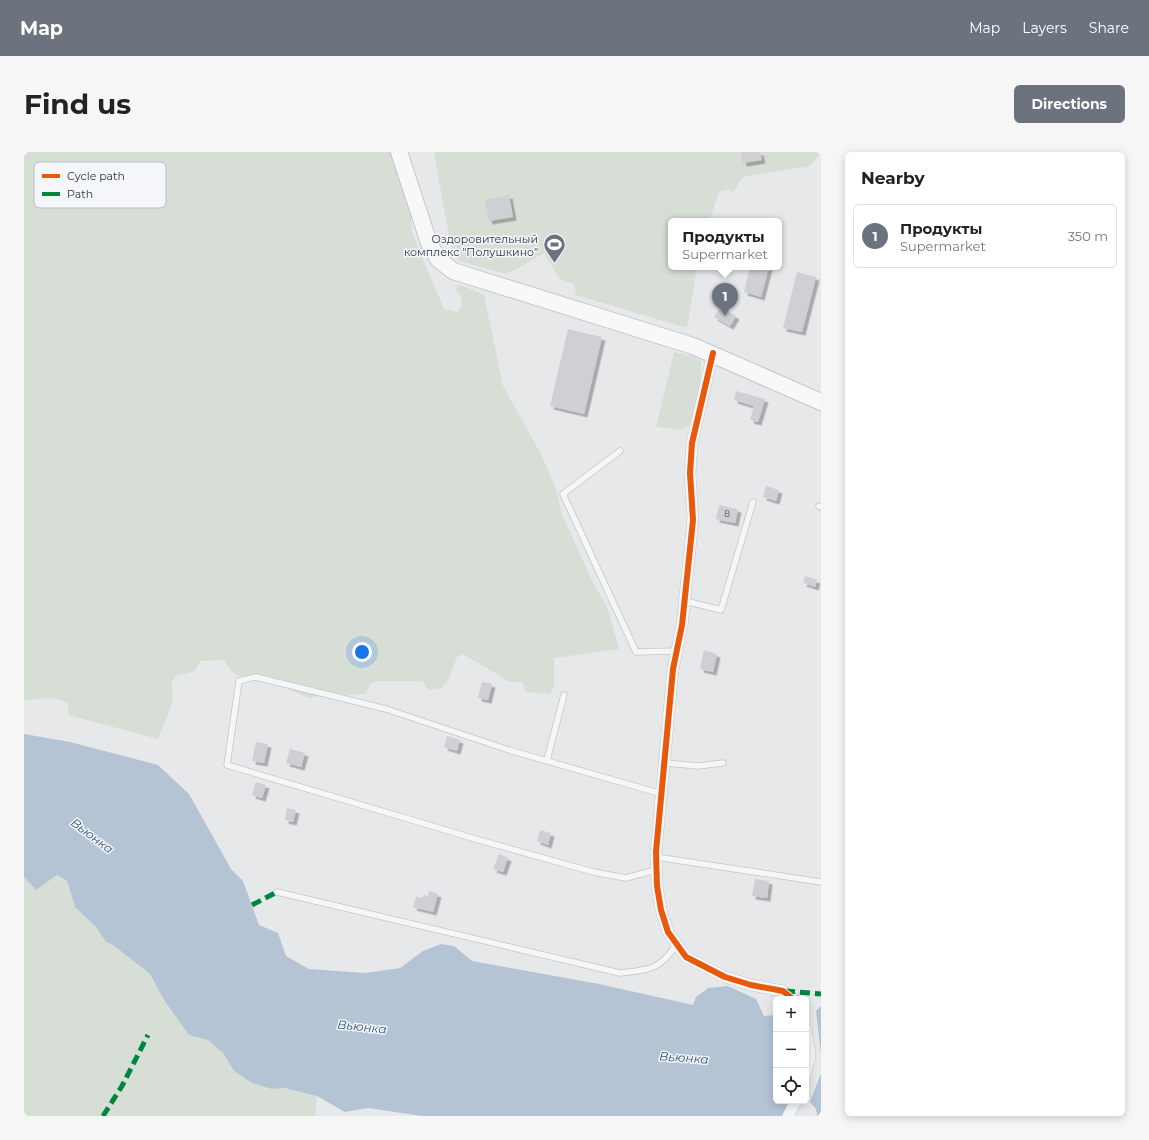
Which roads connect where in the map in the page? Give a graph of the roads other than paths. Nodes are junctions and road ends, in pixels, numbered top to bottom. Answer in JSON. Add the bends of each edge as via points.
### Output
{"nodes":[{"id":1,"x":399,"y":152,"type":"edge"},
{"id":2,"x":713,"y":353,"type":"junction"},
{"id":3,"x":821,"y":402,"type":"edge"},
{"id":4,"x":620,"y":451,"type":"dead end"},
{"id":5,"x":753,"y":502,"type":"dead end"},
{"id":6,"x":685,"y":601,"type":"junction"},
{"id":7,"x":677,"y":650,"type":"junction"},
{"id":8,"x":564,"y":695,"type":"dead end"},
{"id":9,"x":547,"y":760,"type":"junction"},
{"id":10,"x":665,"y":763,"type":"junction"},
{"id":11,"x":723,"y":763,"type":"dead end"},
{"id":12,"x":662,"y":794,"type":"junction"},
{"id":13,"x":656,"y":857,"type":"junction"},
{"id":14,"x":656,"y":870,"type":"junction"},
{"id":15,"x":821,"y":882,"type":"edge"},
{"id":16,"x":277,"y":892,"type":"dead end"},
{"id":17,"x":676,"y":945,"type":"junction"},
{"id":18,"x":789,"y":996,"type":"edge"},
{"id":19,"x":806,"y":1032,"type":"edge"},
{"id":20,"x":807,"y":1068,"type":"edge"},
{"id":21,"x":794,"y":1104,"type":"edge"},
{"id":22,"x":788,"y":1116,"type":"edge"}],
"edges":[{"from":1,"to":2,"type":"main road","via":[[429,243],[438,259],[448,267],[470,277],[661,334]]},
{"from":2,"to":3,"type":"main road"},
{"from":2,"to":6,"type":"street","via":[[692,443],[690,473],[693,520]]},
{"from":4,"to":7,"type":"lane","via":[[563,494],[636,652]]},
{"from":5,"to":6,"type":"lane","via":[[721,610]]},
{"from":6,"to":7,"type":"street"},
{"from":7,"to":10,"type":"street"},
{"from":8,"to":9,"type":"lane"},
{"from":9,"to":12,"type":"lane"},
{"from":9,"to":14,"type":"lane","via":[[466,737],[386,710],[256,677],[239,681],[227,765],[593,872],[626,878]]},
{"from":10,"to":11,"type":"lane","via":[[698,766]]},
{"from":10,"to":12,"type":"street"},
{"from":12,"to":13,"type":"street"},
{"from":13,"to":14,"type":"street"},
{"from":13,"to":15,"type":"lane"},
{"from":14,"to":17,"type":"street","via":[[661,910],[668,932]]},
{"from":16,"to":17,"type":"lane","via":[[620,973],[646,971],[656,967],[668,957]]},
{"from":17,"to":18,"type":"street","via":[[686,957],[705,968],[739,982],[783,991]]},
{"from":19,"to":20,"type":"street","via":[[810,1056]]},
{"from":21,"to":22,"type":"street"}]}
